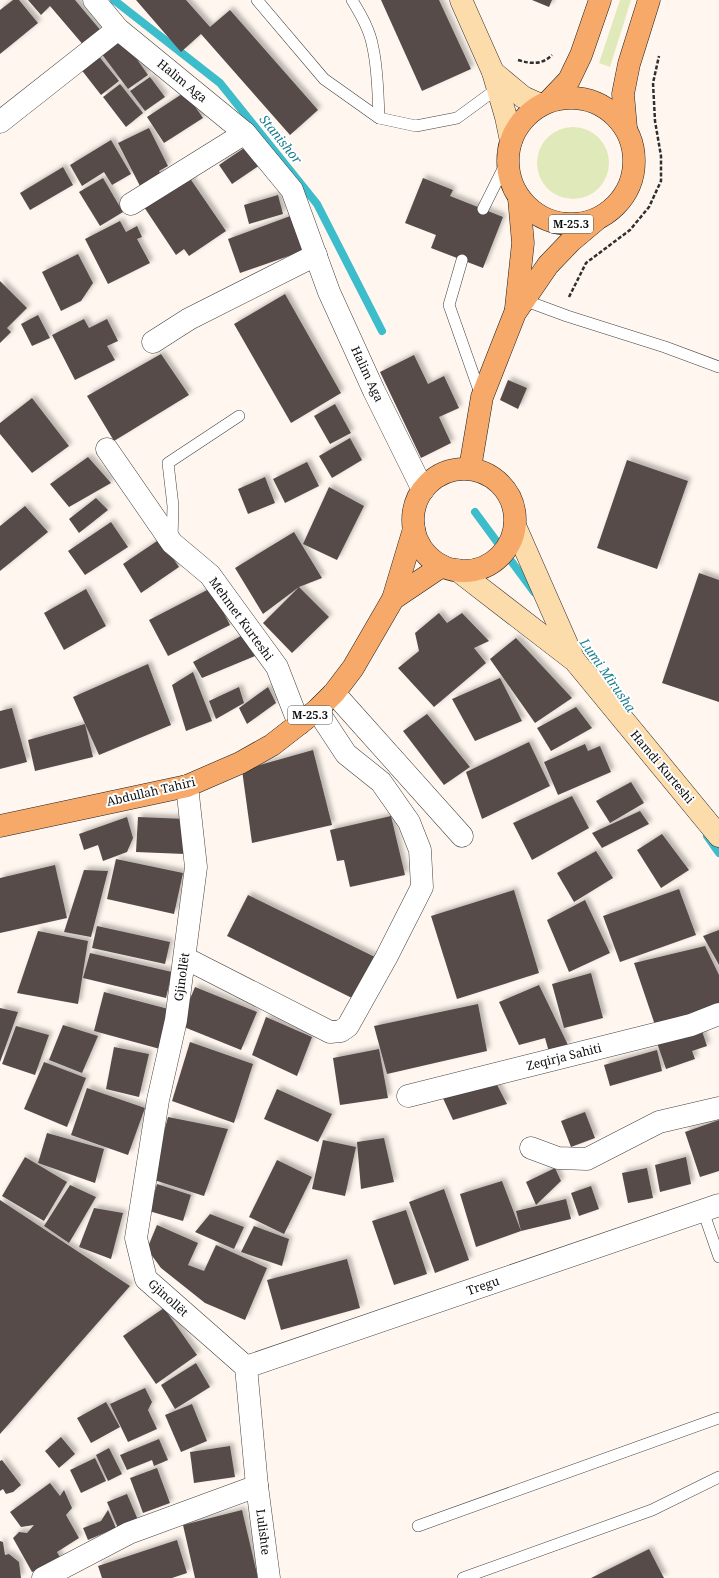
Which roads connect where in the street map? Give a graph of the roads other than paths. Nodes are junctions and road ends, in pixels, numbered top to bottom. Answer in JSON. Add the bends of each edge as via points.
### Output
{"nodes":[{"id":1,"x":94,"y":0,"type":"edge"},
{"id":2,"x":256,"y":0,"type":"edge"},
{"id":3,"x":352,"y":0,"type":"edge"},
{"id":4,"x":461,"y":0,"type":"edge"},
{"id":5,"x":600,"y":0,"type":"edge"},
{"id":6,"x":649,"y":0,"type":"edge"},
{"id":7,"x":118,"y":29,"type":"junction"},
{"id":8,"x":496,"y":80,"type":"junction"},
{"id":9,"x":545,"y":103,"type":"junction"},
{"id":10,"x":379,"y":118,"type":"junction"},
{"id":11,"x":0,"y":122,"type":"edge"},
{"id":12,"x":626,"y":128,"type":"junction"},
{"id":13,"x":245,"y":133,"type":"junction"},
{"id":14,"x":509,"y":151,"type":"junction"},
{"id":15,"x":519,"y":198,"type":"junction"},
{"id":16,"x":132,"y":204,"type":"dead end"},
{"id":17,"x":483,"y":209,"type":"dead end"},
{"id":18,"x":599,"y":218,"type":"junction"},
{"id":19,"x":316,"y":255,"type":"junction"},
{"id":20,"x":462,"y":260,"type":"dead end"},
{"id":21,"x":519,"y":303,"type":"junction"},
{"id":22,"x":153,"y":342,"type":"dead end"},
{"id":23,"x":719,"y":367,"type":"edge"},
{"id":24,"x":482,"y":397,"type":"junction"},
{"id":25,"x":239,"y":416,"type":"dead end"},
{"id":26,"x":107,"y":449,"type":"dead end"},
{"id":27,"x":470,"y":468,"type":"junction"},
{"id":28,"x":424,"y":490,"type":"junction"},
{"id":29,"x":515,"y":526,"type":"junction"},
{"id":30,"x":414,"y":529,"type":"junction"},
{"id":31,"x":172,"y":543,"type":"junction"},
{"id":32,"x":449,"y":568,"type":"junction"},
{"id":33,"x":393,"y":599,"type":"junction"},
{"id":34,"x":575,"y":661,"type":"junction"},
{"id":35,"x":334,"y":693,"type":"junction"},
{"id":36,"x":316,"y":710,"type":"junction"},
{"id":37,"x":299,"y":724,"type":"junction"},
{"id":38,"x":187,"y":786,"type":"junction"},
{"id":39,"x":0,"y":826,"type":"edge"},
{"id":40,"x":462,"y":836,"type":"dead end"},
{"id":41,"x":719,"y":836,"type":"edge"},
{"id":42,"x":185,"y":958,"type":"junction"},
{"id":43,"x":719,"y":1014,"type":"edge"},
{"id":44,"x":408,"y":1096,"type":"dead end"},
{"id":45,"x":719,"y":1108,"type":"edge"},
{"id":46,"x":531,"y":1148,"type":"dead end"},
{"id":47,"x":711,"y":1208,"type":"edge"},
{"id":48,"x":719,"y":1257,"type":"edge"},
{"id":49,"x":246,"y":1367,"type":"junction"},
{"id":50,"x":719,"y":1418,"type":"edge"},
{"id":51,"x":719,"y":1477,"type":"edge"},
{"id":52,"x":257,"y":1486,"type":"junction"},
{"id":53,"x":418,"y":1526,"type":"dead end"},
{"id":54,"x":57,"y":1575,"type":"edge"},
{"id":55,"x":269,"y":1578,"type":"edge"},
{"id":56,"x":463,"y":1578,"type":"edge"}],
"edges":[{"from":1,"to":7,"type":"street","name":"Halim Aga"},
{"from":2,"to":10,"type":"lane","via":[[324,79]]},
{"from":3,"to":10,"type":"lane","via":[[365,22],[373,47]]},
{"from":4,"to":8,"type":"main road"},
{"from":5,"to":9,"type":"main road","number":"M-25.3","via":[[581,55],[569,80]]},
{"from":6,"to":12,"type":"main road","number":"M-25.3","via":[[629,64],[623,94]]},
{"from":7,"to":11,"type":"street"},
{"from":7,"to":13,"type":"street","name":"Halim Aga"},
{"from":8,"to":9,"type":"main road","via":[[523,97]]},
{"from":8,"to":10,"type":"lane","via":[[457,118],[416,126]]},
{"from":8,"to":14,"type":"main road"},
{"from":9,"to":12,"type":"main road","number":"M-25.3","via":[[571,97],[593,101],[612,112]]},
{"from":9,"to":14,"type":"main road","number":"M-25.3","via":[[528,114],[518,127]]},
{"from":12,"to":18,"type":"main road","number":"M-25.3","via":[[634,148],[635,169],[628,189],[616,206]]},
{"from":13,"to":16,"type":"street"},
{"from":13,"to":19,"type":"street","name":"Halim Aga","via":[[292,190]]},
{"from":14,"to":15,"type":"main road","number":"M-25.3","via":[[510,180]]},
{"from":14,"to":17,"type":"lane"},
{"from":15,"to":18,"type":"main road","number":"M-25.3","via":[[531,211],[547,220],[564,224],[582,224]]},
{"from":15,"to":21,"type":"main road","number":"M-25.3","via":[[523,243]]},
{"from":18,"to":21,"type":"main road","number":"M-25.3","via":[[571,241],[548,265]]},
{"from":19,"to":22,"type":"street","via":[[189,319]]},
{"from":19,"to":28,"type":"street","name":"Halim Aga","via":[[329,292],[368,377]]},
{"from":20,"to":24,"type":"lane","via":[[449,306]]},
{"from":21,"to":23,"type":"lane","via":[[561,313]]},
{"from":21,"to":24,"type":"main road","number":"M-25.3"},
{"from":24,"to":27,"type":"main road","number":"M-25.3"},
{"from":25,"to":31,"type":"lane","via":[[168,463],[173,506]]},
{"from":26,"to":31,"type":"street","name":"Mehmet Kurteshi"},
{"from":27,"to":28,"type":"main road","number":"M-25.3","via":[[455,469],[441,475],[427,484]]},
{"from":27,"to":29,"type":"main road","via":[[486,474],[509,495],[515,512]]},
{"from":28,"to":30,"type":"main road","number":"M-25.3","via":[[418,498],[414,513]]},
{"from":29,"to":32,"type":"main road","via":[[511,541],[489,565],[474,570]]},
{"from":29,"to":34,"type":"main road","name":"Hamdi Kurteshi"},
{"from":30,"to":32,"type":"main road","number":"M-25.3","via":[[428,557]]},
{"from":30,"to":33,"type":"main road","name":"Abdullah Tahiri","number":"M-25.3"},
{"from":31,"to":37,"type":"street","name":"Mehmet Kurteshi","via":[[210,576],[277,666]]},
{"from":32,"to":33,"type":"main road","name":"Abdullah Tahiri","number":"M-25.3"},
{"from":32,"to":34,"type":"main road","name":"Hamdi Kurteshi"},
{"from":33,"to":35,"type":"main road","name":"Abdullah Tahiri","number":"M-25.3","via":[[353,668]]},
{"from":34,"to":41,"type":"main road","name":"Hamdi Kurteshi"},
{"from":35,"to":36,"type":"main road","name":"Abdullah Tahiri","number":"M-25.3"},
{"from":35,"to":40,"type":"street"},
{"from":36,"to":37,"type":"main road","name":"Abdullah Tahiri","number":"M-25.3"},
{"from":36,"to":42,"type":"street","via":[[346,754],[381,782],[409,822],[420,850],[422,887],[413,908],[348,1026],[341,1031],[330,1032]]},
{"from":37,"to":38,"type":"main road","name":"Abdullah Tahiri","number":"M-25.3","via":[[272,745],[240,763]]},
{"from":38,"to":39,"type":"main road","name":"Abdullah Tahiri","number":"M-25.3"},
{"from":38,"to":42,"type":"street","name":"Gjinollët","via":[[196,867]]},
{"from":42,"to":49,"type":"street","name":"Gjinollët","via":[[176,1020],[158,1100],[136,1238],[146,1279]]},
{"from":43,"to":44,"type":"street","name":"Zeqirja Sahiti","via":[[691,1025]]},
{"from":45,"to":46,"type":"street","via":[[659,1122],[587,1159],[558,1158]]},
{"from":47,"to":48,"type":"lane"},
{"from":47,"to":49,"type":"street","name":"Tregu"},
{"from":49,"to":52,"type":"street"},
{"from":50,"to":53,"type":"lane"},
{"from":51,"to":56,"type":"lane","via":[[652,1510]]},
{"from":52,"to":54,"type":"street","via":[[129,1533]]},
{"from":52,"to":55,"type":"street","name":"Lulishte"}]}
